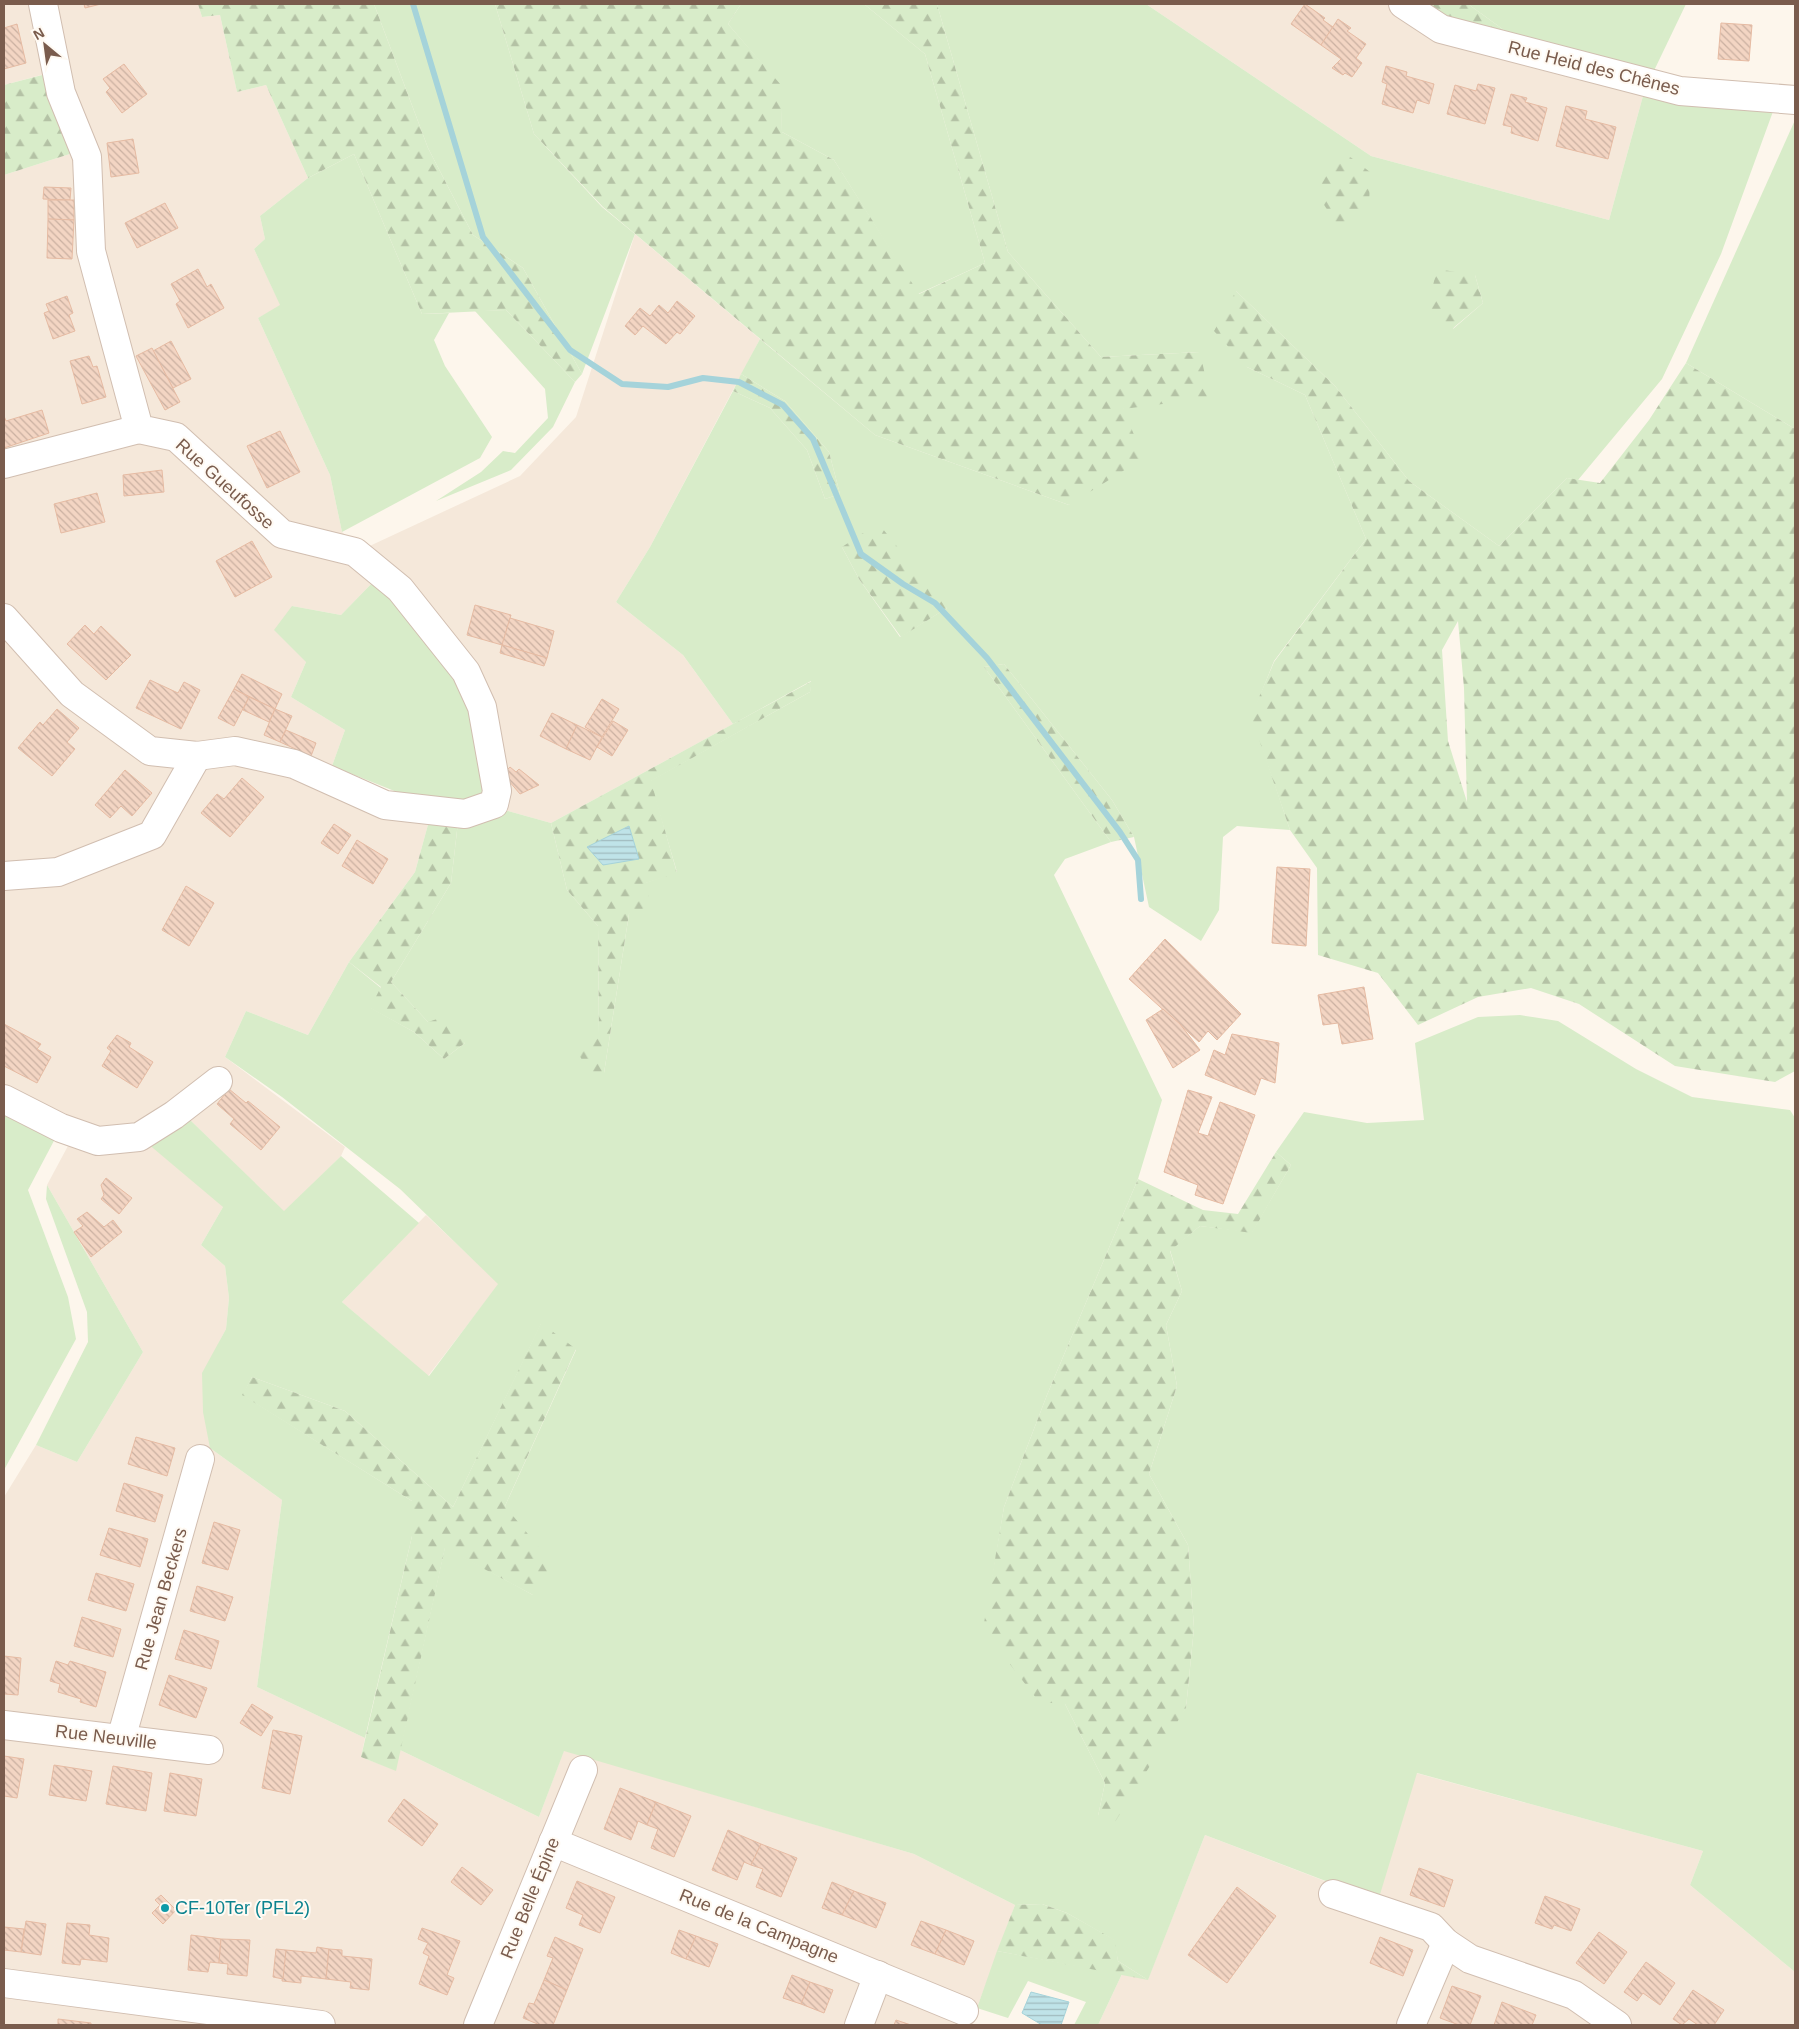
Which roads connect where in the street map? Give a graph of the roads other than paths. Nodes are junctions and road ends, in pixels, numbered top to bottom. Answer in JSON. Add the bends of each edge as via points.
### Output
{"nodes":[{"id":1,"x":43,"y":4,"type":"edge"},
{"id":2,"x":1403,"y":4,"type":"edge"},
{"id":3,"x":1795,"y":100,"type":"edge"},
{"id":4,"x":139,"y":428,"type":"junction"},
{"id":5,"x":4,"y":464,"type":"edge"},
{"id":6,"x":4,"y":618,"type":"edge"},
{"id":7,"x":197,"y":756,"type":"junction"},
{"id":8,"x":4,"y":876,"type":"edge"},
{"id":9,"x":218,"y":1081,"type":"dead end"},
{"id":10,"x":4,"y":1100,"type":"edge"},
{"id":11,"x":200,"y":1459,"type":"dead end"},
{"id":12,"x":4,"y":1725,"type":"edge"},
{"id":13,"x":121,"y":1739,"type":"junction"},
{"id":14,"x":209,"y":1750,"type":"dead end"},
{"id":15,"x":583,"y":1770,"type":"dead end"},
{"id":16,"x":553,"y":1842,"type":"junction"},
{"id":17,"x":1333,"y":1894,"type":"dead end"},
{"id":18,"x":1446,"y":1944,"type":"junction"},
{"id":19,"x":878,"y":1975,"type":"junction"},
{"id":20,"x":4,"y":1983,"type":"edge"},
{"id":21,"x":964,"y":2011,"type":"dead end"},
{"id":22,"x":321,"y":2025,"type":"edge"},
{"id":23,"x":478,"y":2025,"type":"edge"},
{"id":24,"x":859,"y":2025,"type":"edge"},
{"id":25,"x":1411,"y":2025,"type":"edge"},
{"id":26,"x":1617,"y":2025,"type":"edge"}],
"edges":[{"from":1,"to":4,"type":"street","via":[[61,93],[87,157],[91,251]]},
{"from":2,"to":3,"type":"street","name":"Rue Heid des Chênes","via":[[1441,29],[1680,91]]},
{"from":4,"to":5,"type":"street"},
{"from":4,"to":7,"type":"street","name":"Rue Gueufosse","via":[[176,437],[282,534],[355,552],[400,589],[466,672],[482,707],[497,791],[494,804],[465,814],[385,805],[294,764],[235,751]]},
{"from":6,"to":7,"type":"street","via":[[72,694],[150,751]]},
{"from":7,"to":8,"type":"street","via":[[152,835],[58,872]]},
{"from":9,"to":10,"type":"street","via":[[139,1137],[98,1141],[61,1128]]},
{"from":11,"to":13,"type":"street","name":"Rue Jean Beckers"},
{"from":12,"to":13,"type":"street","name":"Rue Neuville"},
{"from":13,"to":14,"type":"street","name":"Rue Neuville"},
{"from":15,"to":16,"type":"street","name":"Rue Belle Épine"},
{"from":16,"to":19,"type":"street","name":"Rue de la Campagne"},
{"from":16,"to":23,"type":"street","name":"Rue Belle Épine"},
{"from":17,"to":18,"type":"street","via":[[1431,1927]]},
{"from":18,"to":25,"type":"street"},
{"from":18,"to":26,"type":"street","via":[[1470,1959],[1574,1995]]},
{"from":19,"to":21,"type":"street","name":"Rue de la Campagne"},
{"from":19,"to":24,"type":"street"},
{"from":20,"to":22,"type":"street"}]}
